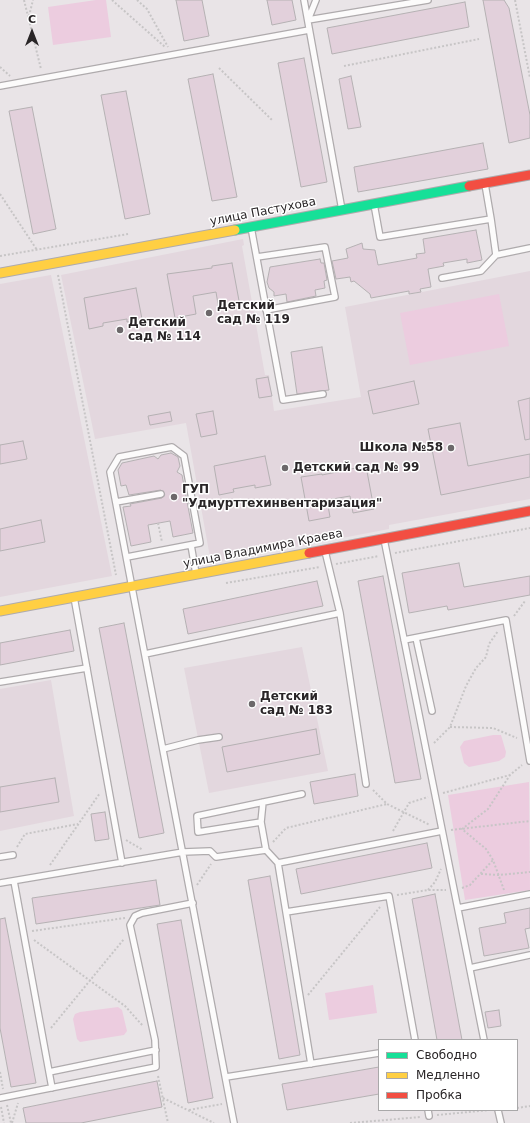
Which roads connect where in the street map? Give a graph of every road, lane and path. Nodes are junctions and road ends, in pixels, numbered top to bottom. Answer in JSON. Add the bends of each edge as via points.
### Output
{"nodes":[{"id":1,"x":24,"y":0,"type":"edge"},
{"id":2,"x":33,"y":0,"type":"edge"},
{"id":3,"x":112,"y":0,"type":"edge"},
{"id":4,"x":137,"y":0,"type":"edge"},
{"id":5,"x":304,"y":0,"type":"edge"},
{"id":6,"x":316,"y":0,"type":"edge"},
{"id":7,"x":428,"y":0,"type":"edge"},
{"id":8,"x":515,"y":0,"type":"edge"},
{"id":9,"x":28,"y":17,"type":"junction"},
{"id":10,"x":308,"y":20,"type":"junction"},
{"id":11,"x":309,"y":30,"type":"junction"},
{"id":12,"x":479,"y":39,"type":"dead end"},
{"id":13,"x":172,"y":55,"type":"junction"},
{"id":14,"x":344,"y":66,"type":"dead end"},
{"id":15,"x":219,"y":68,"type":"dead end"},
{"id":16,"x":43,"y":78,"type":"junction"},
{"id":17,"x":530,"y":78,"type":"edge"},
{"id":18,"x":0,"y":86,"type":"edge"},
{"id":19,"x":272,"y":120,"type":"dead end"},
{"id":20,"x":530,"y":175,"type":"edge"},
{"id":21,"x":485,"y":184,"type":"junction"},
{"id":22,"x":0,"y":194,"type":"edge"},
{"id":23,"x":374,"y":204,"type":"junction"},
{"id":24,"x":342,"y":210,"type":"junction"},
{"id":25,"x":491,"y":219,"type":"junction"},
{"id":26,"x":251,"y":227,"type":"junction"},
{"id":27,"x":530,"y":248,"type":"edge"},
{"id":28,"x":37,"y":250,"type":"dead end"},
{"id":29,"x":496,"y":255,"type":"junction"},
{"id":30,"x":256,"y":257,"type":"junction"},
{"id":31,"x":55,"y":263,"type":"junction"},
{"id":32,"x":0,"y":273,"type":"edge"},
{"id":33,"x":442,"y":278,"type":"dead end"},
{"id":34,"x":266,"y":310,"type":"junction"},
{"id":35,"x":322,"y":394,"type":"dead end"},
{"id":36,"x":161,"y":494,"type":"dead end"},
{"id":37,"x":116,"y":502,"type":"junction"},
{"id":38,"x":530,"y":511,"type":"edge"},
{"id":39,"x":530,"y":528,"type":"edge"},
{"id":40,"x":384,"y":539,"type":"junction"},
{"id":41,"x":191,"y":545,"type":"junction"},
{"id":42,"x":325,"y":551,"type":"junction"},
{"id":43,"x":387,"y":554,"type":"junction"},
{"id":44,"x":127,"y":557,"type":"junction"},
{"id":45,"x":329,"y":565,"type":"junction"},
{"id":46,"x":196,"y":574,"type":"junction"},
{"id":47,"x":117,"y":580,"type":"dead end"},
{"id":48,"x":220,"y":585,"type":"dead end"},
{"id":49,"x":132,"y":586,"type":"junction"},
{"id":50,"x":74,"y":597,"type":"junction"},
{"id":51,"x":526,"y":601,"type":"dead end"},
{"id":52,"x":0,"y":611,"type":"edge"},
{"id":53,"x":340,"y":613,"type":"junction"},
{"id":54,"x":506,"y":620,"type":"junction"},
{"id":55,"x":416,"y":638,"type":"junction"},
{"id":56,"x":404,"y":640,"type":"junction"},
{"id":57,"x":145,"y":654,"type":"junction"},
{"id":58,"x":87,"y":668,"type":"junction"},
{"id":59,"x":0,"y":682,"type":"edge"},
{"id":60,"x":432,"y":711,"type":"dead end"},
{"id":61,"x":450,"y":727,"type":"junction"},
{"id":62,"x":219,"y":738,"type":"dead end"},
{"id":63,"x":528,"y":740,"type":"junction"},
{"id":64,"x":163,"y":749,"type":"junction"},
{"id":65,"x":427,"y":751,"type":"junction"},
{"id":66,"x":530,"y":760,"type":"edge"},
{"id":67,"x":510,"y":775,"type":"junction"},
{"id":68,"x":108,"y":782,"type":"junction"},
{"id":69,"x":366,"y":784,"type":"joint"},
{"id":70,"x":302,"y":794,"type":"dead end"},
{"id":71,"x":435,"y":795,"type":"junction"},
{"id":72,"x":263,"y":802,"type":"junction"},
{"id":73,"x":386,"y":804,"type":"junction"},
{"id":74,"x":404,"y":811,"type":"junction"},
{"id":75,"x":530,"y":821,"type":"edge"},
{"id":76,"x":261,"y":822,"type":"junction"},
{"id":77,"x":79,"y":823,"type":"junction"},
{"id":78,"x":462,"y":829,"type":"junction"},
{"id":79,"x":442,"y":831,"type":"junction"},
{"id":80,"x":117,"y":834,"type":"junction"},
{"id":81,"x":386,"y":842,"type":"junction"},
{"id":82,"x":266,"y":850,"type":"junction"},
{"id":83,"x":183,"y":852,"type":"junction"},
{"id":84,"x":13,"y":855,"type":"joint"},
{"id":85,"x":447,"y":856,"type":"junction"},
{"id":86,"x":0,"y":857,"type":"edge"},
{"id":87,"x":155,"y":857,"type":"junction"},
{"id":88,"x":216,"y":857,"type":"junction"},
{"id":89,"x":493,"y":860,"type":"junction"},
{"id":90,"x":122,"y":862,"type":"junction"},
{"id":91,"x":278,"y":863,"type":"junction"},
{"id":92,"x":530,"y":872,"type":"edge"},
{"id":93,"x":481,"y":874,"type":"junction"},
{"id":94,"x":499,"y":875,"type":"junction"},
{"id":95,"x":43,"y":876,"type":"junction"},
{"id":96,"x":14,"y":881,"type":"junction"},
{"id":97,"x":0,"y":883,"type":"edge"},
{"id":98,"x":428,"y":890,"type":"junction"},
{"id":99,"x":454,"y":890,"type":"junction"},
{"id":100,"x":191,"y":894,"type":"junction"},
{"id":101,"x":530,"y":894,"type":"edge"},
{"id":102,"x":389,"y":896,"type":"junction"},
{"id":103,"x":507,"y":898,"type":"junction"},
{"id":104,"x":193,"y":903,"type":"junction"},
{"id":105,"x":458,"y":908,"type":"junction"},
{"id":106,"x":286,"y":912,"type":"junction"},
{"id":107,"x":135,"y":916,"type":"junction"},
{"id":108,"x":131,"y":930,"type":"junction"},
{"id":109,"x":23,"y":932,"type":"junction"},
{"id":110,"x":530,"y":955,"type":"edge"},
{"id":111,"x":470,"y":968,"type":"junction"},
{"id":112,"x":89,"y":982,"type":"junction"},
{"id":113,"x":301,"y":1004,"type":"junction"},
{"id":114,"x":42,"y":1038,"type":"junction"},
{"id":115,"x":415,"y":1039,"type":"edge"},
{"id":116,"x":484,"y":1039,"type":"edge"},
{"id":117,"x":156,"y":1040,"type":"junction"},
{"id":118,"x":156,"y":1050,"type":"junction"},
{"id":119,"x":378,"y":1053,"type":"edge"},
{"id":120,"x":311,"y":1064,"type":"junction"},
{"id":121,"x":156,"y":1067,"type":"junction"},
{"id":122,"x":49,"y":1072,"type":"junction"},
{"id":123,"x":226,"y":1077,"type":"junction"},
{"id":124,"x":52,"y":1088,"type":"junction"},
{"id":125,"x":21,"y":1094,"type":"junction"},
{"id":126,"x":163,"y":1098,"type":"junction"},
{"id":127,"x":0,"y":1099,"type":"edge"},
{"id":128,"x":231,"y":1103,"type":"junction"},
{"id":129,"x":530,"y":1106,"type":"edge"},
{"id":130,"x":518,"y":1108,"type":"edge"},
{"id":131,"x":188,"y":1110,"type":"junction"},
{"id":132,"x":498,"y":1111,"type":"edge"},
{"id":133,"x":4,"y":1123,"type":"edge"},
{"id":134,"x":12,"y":1123,"type":"edge"},
{"id":135,"x":168,"y":1123,"type":"edge"},
{"id":136,"x":214,"y":1123,"type":"edge"},
{"id":137,"x":234,"y":1123,"type":"edge"},
{"id":138,"x":500,"y":1123,"type":"edge"}],
"edges":[{"from":1,"to":9,"type":"path"},
{"from":2,"to":9,"type":"path"},
{"from":3,"to":13,"type":"path"},
{"from":4,"to":13,"type":"path","via":[[147,9]]},
{"from":5,"to":10,"type":"lane"},
{"from":6,"to":10,"type":"lane"},
{"from":7,"to":10,"type":"lane"},
{"from":8,"to":17,"type":"path"},
{"from":9,"to":16,"type":"path"},
{"from":10,"to":11,"type":"lane"},
{"from":11,"to":13,"type":"lane"},
{"from":11,"to":24,"type":"lane"},
{"from":12,"to":14,"type":"path"},
{"from":13,"to":16,"type":"lane"},
{"from":15,"to":19,"type":"path"},
{"from":16,"to":18,"type":"lane"},
{"from":20,"to":21,"type":"street","name":"улица Пастухова"},
{"from":21,"to":23,"type":"street","name":"улица Пастухова"},
{"from":21,"to":25,"type":"lane"},
{"from":22,"to":28,"type":"path"},
{"from":23,"to":24,"type":"street","name":"улица Пастухова"},
{"from":23,"to":25,"type":"lane","via":[[380,237]]},
{"from":24,"to":26,"type":"street","name":"улица Пастухова"},
{"from":25,"to":29,"type":"lane"},
{"from":26,"to":30,"type":"lane"},
{"from":26,"to":31,"type":"street","name":"улица Пастухова"},
{"from":27,"to":29,"type":"lane"},
{"from":29,"to":33,"type":"lane","via":[[480,271]]},
{"from":30,"to":34,"type":"lane"},
{"from":30,"to":34,"type":"lane","via":[[325,247],[335,297]]},
{"from":31,"to":32,"type":"street","name":"улица Пастухова"},
{"from":31,"to":47,"type":"path"},
{"from":34,"to":35,"type":"lane","via":[[283,400]]},
{"from":36,"to":37,"type":"lane"},
{"from":37,"to":41,"type":"lane","via":[[110,472],[119,457],[172,447],[184,456],[187,488],[200,543]]},
{"from":37,"to":44,"type":"lane"},
{"from":38,"to":40,"type":"street","name":"улица Владимира Краева"},
{"from":39,"to":43,"type":"path"},
{"from":40,"to":42,"type":"street","name":"улица Владимира Краева"},
{"from":40,"to":43,"type":"lane"},
{"from":41,"to":44,"type":"lane"},
{"from":41,"to":46,"type":"lane"},
{"from":42,"to":45,"type":"lane"},
{"from":42,"to":46,"type":"street","name":"улица Владимира Краева"},
{"from":43,"to":45,"type":"path"},
{"from":43,"to":56,"type":"lane"},
{"from":44,"to":49,"type":"lane"},
{"from":45,"to":48,"type":"path"},
{"from":45,"to":53,"type":"lane"},
{"from":46,"to":49,"type":"street","name":"улица Владимира Краева"},
{"from":49,"to":50,"type":"street","name":"улица Владимира Краева"},
{"from":49,"to":57,"type":"lane"},
{"from":50,"to":52,"type":"street","name":"улица Владимира Краева"},
{"from":50,"to":58,"type":"lane"},
{"from":51,"to":54,"type":"path"},
{"from":53,"to":57,"type":"lane"},
{"from":53,"to":69,"type":"lane"},
{"from":54,"to":55,"type":"lane"},
{"from":54,"to":61,"type":"path","via":[[489,644],[486,657],[466,686]]},
{"from":54,"to":63,"type":"lane"},
{"from":55,"to":56,"type":"lane"},
{"from":55,"to":60,"type":"lane"},
{"from":56,"to":65,"type":"lane"},
{"from":57,"to":64,"type":"lane"},
{"from":58,"to":59,"type":"lane"},
{"from":58,"to":68,"type":"lane"},
{"from":61,"to":63,"type":"path","via":[[493,728]]},
{"from":61,"to":65,"type":"path"},
{"from":62,"to":64,"type":"lane","via":[[198,740]]},
{"from":63,"to":66,"type":"lane"},
{"from":64,"to":83,"type":"lane"},
{"from":65,"to":71,"type":"lane"},
{"from":66,"to":67,"type":"path"},
{"from":67,"to":71,"type":"path"},
{"from":67,"to":78,"type":"path","via":[[488,809]]},
{"from":68,"to":77,"type":"path"},
{"from":68,"to":80,"type":"lane"},
{"from":69,"to":73,"type":"path"},
{"from":70,"to":72,"type":"lane"},
{"from":71,"to":74,"type":"path","via":[[409,803]]},
{"from":71,"to":79,"type":"lane"},
{"from":72,"to":76,"type":"lane"},
{"from":72,"to":76,"type":"lane","via":[[197,816],[198,832]]},
{"from":73,"to":74,"type":"path"},
{"from":73,"to":82,"type":"path","via":[[286,828]]},
{"from":74,"to":79,"type":"path"},
{"from":74,"to":81,"type":"path"},
{"from":75,"to":78,"type":"path"},
{"from":76,"to":82,"type":"lane"},
{"from":77,"to":84,"type":"path","via":[[25,834]]},
{"from":77,"to":95,"type":"path"},
{"from":78,"to":79,"type":"path"},
{"from":78,"to":89,"type":"path","via":[[486,849]]},
{"from":79,"to":81,"type":"lane"},
{"from":79,"to":85,"type":"lane"},
{"from":80,"to":87,"type":"path"},
{"from":80,"to":90,"type":"lane"},
{"from":81,"to":91,"type":"lane"},
{"from":82,"to":88,"type":"lane"},
{"from":82,"to":91,"type":"lane"},
{"from":83,"to":87,"type":"lane"},
{"from":83,"to":88,"type":"lane","via":[[210,851]]},
{"from":83,"to":100,"type":"lane"},
{"from":84,"to":86,"type":"lane"},
{"from":85,"to":98,"type":"path","via":[[435,882]]},
{"from":85,"to":99,"type":"lane"},
{"from":87,"to":90,"type":"lane"},
{"from":88,"to":100,"type":"path"},
{"from":89,"to":93,"type":"path"},
{"from":89,"to":94,"type":"path"},
{"from":90,"to":95,"type":"lane"},
{"from":91,"to":106,"type":"lane"},
{"from":92,"to":94,"type":"path"},
{"from":93,"to":94,"type":"path"},
{"from":93,"to":99,"type":"path","via":[[470,885]]},
{"from":94,"to":103,"type":"path"},
{"from":95,"to":96,"type":"lane"},
{"from":96,"to":97,"type":"lane"},
{"from":96,"to":109,"type":"lane"},
{"from":98,"to":99,"type":"path"},
{"from":98,"to":102,"type":"path"},
{"from":99,"to":105,"type":"lane"},
{"from":100,"to":104,"type":"lane"},
{"from":101,"to":103,"type":"lane"},
{"from":102,"to":106,"type":"lane"},
{"from":102,"to":113,"type":"path"},
{"from":102,"to":115,"type":"lane"},
{"from":103,"to":105,"type":"lane"},
{"from":104,"to":107,"type":"lane"},
{"from":104,"to":123,"type":"lane"},
{"from":105,"to":111,"type":"lane"},
{"from":106,"to":113,"type":"lane"},
{"from":107,"to":108,"type":"lane"},
{"from":107,"to":109,"type":"path"},
{"from":108,"to":112,"type":"path"},
{"from":108,"to":117,"type":"lane"},
{"from":109,"to":112,"type":"path"},
{"from":109,"to":114,"type":"lane"},
{"from":110,"to":111,"type":"lane"},
{"from":111,"to":116,"type":"lane"},
{"from":112,"to":114,"type":"path"},
{"from":112,"to":117,"type":"path","via":[[125,1006]]},
{"from":113,"to":120,"type":"lane"},
{"from":114,"to":122,"type":"lane"},
{"from":117,"to":118,"type":"lane"},
{"from":118,"to":121,"type":"lane"},
{"from":118,"to":122,"type":"lane"},
{"from":119,"to":120,"type":"lane"},
{"from":120,"to":123,"type":"lane"},
{"from":121,"to":124,"type":"lane"},
{"from":121,"to":126,"type":"path"},
{"from":122,"to":124,"type":"lane"},
{"from":123,"to":128,"type":"lane"},
{"from":124,"to":125,"type":"lane"},
{"from":125,"to":127,"type":"lane"},
{"from":125,"to":134,"type":"path"},
{"from":126,"to":131,"type":"path"},
{"from":126,"to":135,"type":"path"},
{"from":127,"to":133,"type":"path"},
{"from":128,"to":131,"type":"path"},
{"from":128,"to":137,"type":"lane"},
{"from":129,"to":130,"type":"path"},
{"from":131,"to":136,"type":"path"},
{"from":132,"to":138,"type":"lane"}]}
